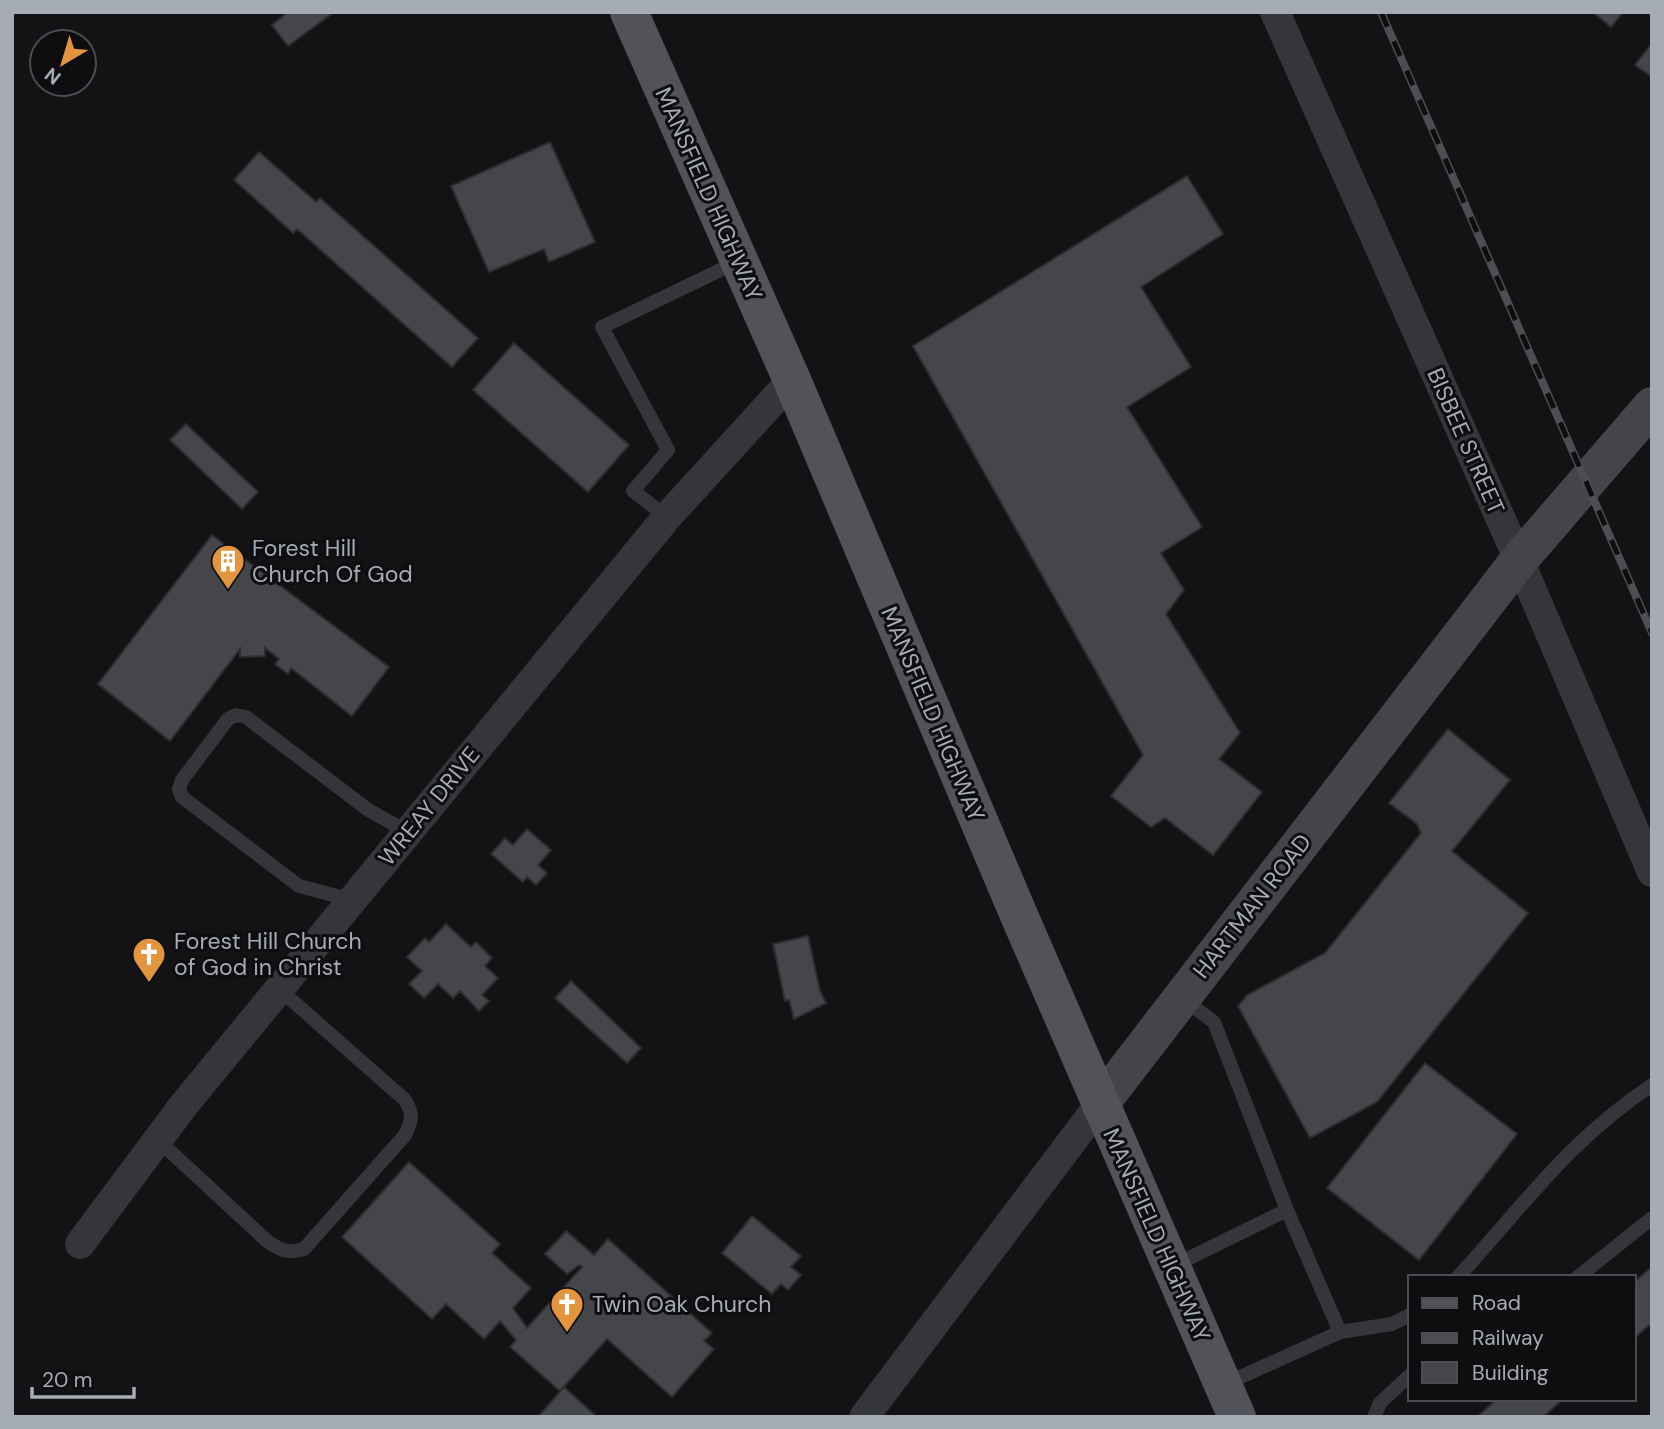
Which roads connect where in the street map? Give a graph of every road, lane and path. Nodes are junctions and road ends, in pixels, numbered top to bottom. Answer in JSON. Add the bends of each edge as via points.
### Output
{"nodes":[{"id":1,"x":629,"y":12,"type":"edge"},
{"id":2,"x":1275,"y":12,"type":"edge"},
{"id":3,"x":738,"y":262,"type":"junction"},
{"id":4,"x":792,"y":380,"type":"junction"},
{"id":5,"x":1652,"y":406,"type":"edge"},
{"id":6,"x":667,"y":517,"type":"junction"},
{"id":7,"x":1519,"y":560,"type":"junction"},
{"id":8,"x":407,"y":832,"type":"junction"},
{"id":9,"x":1652,"y":872,"type":"edge"},
{"id":10,"x":352,"y":900,"type":"junction"},
{"id":11,"x":279,"y":989,"type":"junction"},
{"id":12,"x":1182,"y":998,"type":"junction"},
{"id":13,"x":1652,"y":1085,"type":"edge"},
{"id":14,"x":1100,"y":1104,"type":"junction"},
{"id":15,"x":158,"y":1140,"type":"junction"},
{"id":16,"x":1287,"y":1210,"type":"junction"},
{"id":17,"x":1652,"y":1218,"type":"edge"},
{"id":18,"x":80,"y":1244,"type":"dead end"},
{"id":19,"x":1171,"y":1267,"type":"junction"},
{"id":20,"x":1460,"y":1275,"type":"edge"},
{"id":21,"x":1581,"y":1275,"type":"edge"},
{"id":22,"x":1408,"y":1316,"type":"edge"},
{"id":23,"x":1340,"y":1332,"type":"junction"},
{"id":24,"x":1408,"y":1377,"type":"edge"},
{"id":25,"x":1230,"y":1401,"type":"edge"},
{"id":26,"x":864,"y":1417,"type":"edge"},
{"id":27,"x":1374,"y":1417,"type":"edge"}],
"edges":[{"from":1,"to":3,"type":"main road","name":"MANSFIELD HIGHWAY"},
{"from":2,"to":7,"type":"street","name":"BISBEE STREET"},
{"from":3,"to":4,"type":"main road","name":"MANSFIELD HIGHWAY"},
{"from":3,"to":6,"type":"lane","via":[[602,327],[668,450],[633,491]]},
{"from":4,"to":6,"type":"street","name":"WREAY DRIVE"},
{"from":4,"to":14,"type":"main road","name":"MANSFIELD HIGHWAY"},
{"from":5,"to":7,"type":"street","name":"HARTMAN ROAD"},
{"from":6,"to":8,"type":"street","name":"WREAY DRIVE"},
{"from":7,"to":9,"type":"street","name":"BISBEE STREET"},
{"from":7,"to":12,"type":"street","name":"HARTMAN ROAD"},
{"from":8,"to":10,"type":"street","name":"WREAY DRIVE"},
{"from":8,"to":10,"type":"lane","via":[[367,809],[246,717],[228,719],[182,780],[182,797],[299,886]]},
{"from":10,"to":11,"type":"street","name":"WREAY DRIVE"},
{"from":11,"to":15,"type":"street","name":"WREAY DRIVE"},
{"from":11,"to":15,"type":"lane","via":[[404,1099],[412,1110],[405,1135],[304,1249],[292,1253],[267,1241]]},
{"from":12,"to":14,"type":"street","name":"HARTMAN ROAD"},
{"from":12,"to":16,"type":"lane","via":[[1214,1022]]},
{"from":13,"to":20,"type":"lane","via":[[1605,1118],[1550,1169]]},
{"from":14,"to":19,"type":"main road","name":"MANSFIELD HIGHWAY"},
{"from":14,"to":26,"type":"street","name":"HARTMAN ROAD"},
{"from":15,"to":18,"type":"street","name":"WREAY DRIVE"},
{"from":16,"to":19,"type":"lane"},
{"from":16,"to":23,"type":"lane"},
{"from":17,"to":21,"type":"lane"},
{"from":19,"to":25,"type":"main road","name":"MANSFIELD HIGHWAY"},
{"from":22,"to":23,"type":"lane","via":[[1392,1324]]},
{"from":23,"to":25,"type":"lane"},
{"from":24,"to":27,"type":"lane","via":[[1380,1403]]}]}
